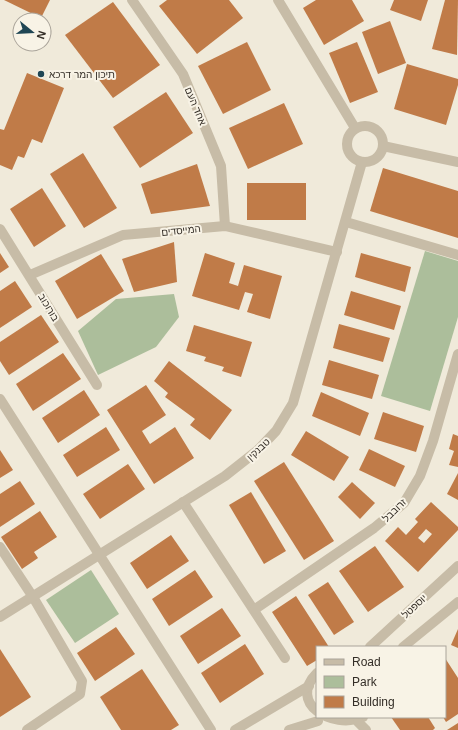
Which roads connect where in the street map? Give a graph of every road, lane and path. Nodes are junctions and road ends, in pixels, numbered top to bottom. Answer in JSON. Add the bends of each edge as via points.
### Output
{"nodes":[{"id":1,"x":132,"y":0,"type":"edge"},
{"id":2,"x":278,"y":0,"type":"edge"},
{"id":3,"x":355,"y":128,"type":"junction"},
{"id":4,"x":383,"y":146,"type":"junction"},
{"id":5,"x":457,"y":159,"type":"edge"},
{"id":6,"x":362,"y":162,"type":"junction"},
{"id":7,"x":346,"y":222,"type":"junction"},
{"id":8,"x":225,"y":226,"type":"junction"},
{"id":9,"x":0,"y":229,"type":"edge"},
{"id":10,"x":337,"y":252,"type":"junction"},
{"id":11,"x":458,"y":255,"type":"edge"},
{"id":12,"x":30,"y":275,"type":"junction"},
{"id":13,"x":458,"y":354,"type":"edge"},
{"id":14,"x":97,"y":385,"type":"dead end"},
{"id":15,"x":0,"y":399,"type":"edge"},
{"id":16,"x":183,"y":502,"type":"junction"},
{"id":17,"x":0,"y":547,"type":"edge"},
{"id":18,"x":98,"y":555,"type":"junction"},
{"id":19,"x":458,"y":566,"type":"edge"},
{"id":20,"x":33,"y":597,"type":"junction"},
{"id":21,"x":458,"y":602,"type":"edge"},
{"id":22,"x":255,"y":609,"type":"junction"},
{"id":23,"x":0,"y":617,"type":"edge"},
{"id":24,"x":371,"y":646,"type":"edge"},
{"id":25,"x":404,"y":646,"type":"edge"},
{"id":26,"x":286,"y":658,"type":"dead end"},
{"id":27,"x":316,"y":674,"type":"edge"},
{"id":28,"x":308,"y":686,"type":"junction"},
{"id":29,"x":316,"y":717,"type":"edge"},
{"id":30,"x":361,"y":719,"type":"edge"},
{"id":31,"x":318,"y":720,"type":"joint"},
{"id":32,"x":27,"y":730,"type":"edge"},
{"id":33,"x":211,"y":730,"type":"edge"},
{"id":34,"x":235,"y":730,"type":"edge"},
{"id":35,"x":289,"y":730,"type":"edge"},
{"id":36,"x":366,"y":730,"type":"edge"}],
"edges":[{"from":1,"to":8,"type":"street","name":"אחד העם","via":[[183,74],[221,166]]},
{"from":2,"to":3,"type":"street"},
{"from":3,"to":4,"type":"street","via":[[366,125],[372,127],[381,135]]},
{"from":3,"to":6,"type":"street","via":[[347,136],[346,148],[352,158]]},
{"from":4,"to":5,"type":"street"},
{"from":4,"to":6,"type":"street","via":[[374,160]]},
{"from":6,"to":7,"type":"street","name":"טבנקין"},
{"from":7,"to":10,"type":"street","name":"טבנקין"},
{"from":7,"to":11,"type":"street"},
{"from":8,"to":10,"type":"street","name":"המייסדים"},
{"from":8,"to":12,"type":"street","name":"המייסדים","via":[[123,236]]},
{"from":9,"to":12,"type":"street","name":"בורוכוב"},
{"from":10,"to":16,"type":"street","name":"טבנקין","via":[[293,403],[276,431],[258,450],[225,476]]},
{"from":12,"to":14,"type":"street","name":"בורוכוב"},
{"from":13,"to":22,"type":"street","name":"זרובבל","via":[[420,476],[404,503],[374,528]]},
{"from":15,"to":18,"type":"street"},
{"from":16,"to":18,"type":"street","name":"טבנקין"},
{"from":16,"to":22,"type":"street"},
{"from":17,"to":20,"type":"street"},
{"from":18,"to":20,"type":"street","name":"טבנקין"},
{"from":18,"to":33,"type":"street"},
{"from":19,"to":24,"type":"street","name":"יוספטל"},
{"from":20,"to":23,"type":"street","name":"טבנקין"},
{"from":20,"to":32,"type":"street","via":[[82,681],[80,694]]},
{"from":21,"to":25,"type":"street"},
{"from":22,"to":26,"type":"street"},
{"from":27,"to":28,"type":"street"},
{"from":28,"to":29,"type":"street","via":[[309,708]]},
{"from":28,"to":34,"type":"street"},
{"from":30,"to":31,"type":"street","via":[[351,726],[334,728]]},
{"from":30,"to":36,"type":"street"},
{"from":31,"to":35,"type":"street"}]}
